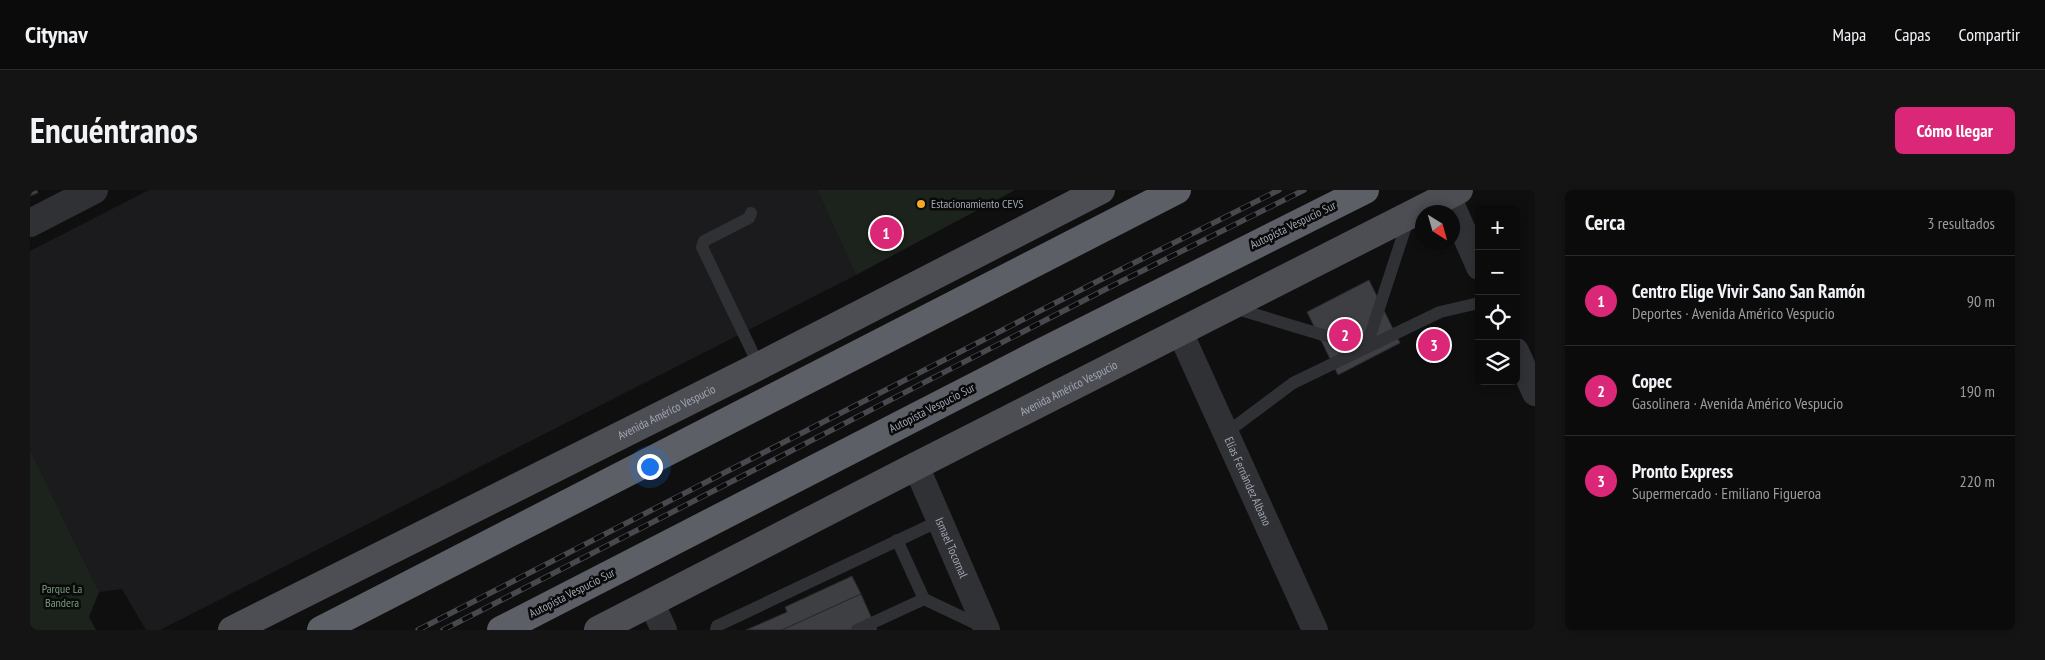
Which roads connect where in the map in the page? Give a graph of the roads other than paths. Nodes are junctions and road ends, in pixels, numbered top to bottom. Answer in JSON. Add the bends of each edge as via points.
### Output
{"nodes":[{"id":1,"x":94,"y":190,"type":"edge"},
{"id":2,"x":1101,"y":190,"type":"edge"},
{"id":3,"x":1177,"y":190,"type":"edge"},
{"id":4,"x":1365,"y":190,"type":"edge"},
{"id":5,"x":1454,"y":193,"type":"edge"},
{"id":6,"x":751,"y":213,"type":"dead end"},
{"id":7,"x":1410,"y":214,"type":"junction"},
{"id":8,"x":30,"y":223,"type":"edge"},
{"id":9,"x":1475,"y":255,"type":"edge"},
{"id":10,"x":1475,"y":304,"type":"edge"},
{"id":11,"x":1229,"y":307,"type":"junction"},
{"id":12,"x":1180,"y":332,"type":"junction"},
{"id":13,"x":1366,"y":348,"type":"junction"},
{"id":14,"x":1520,"y":360,"type":"edge"},
{"id":15,"x":759,"y":366,"type":"junction"},
{"id":16,"x":1535,"y":393,"type":"edge"},
{"id":17,"x":1226,"y":433,"type":"junction"},
{"id":18,"x":916,"y":466,"type":"junction"},
{"id":19,"x":939,"y":520,"type":"junction"},
{"id":20,"x":897,"y":540,"type":"junction"},
{"id":21,"x":924,"y":599,"type":"junction"},
{"id":22,"x":651,"y":602,"type":"junction"},
{"id":23,"x":232,"y":630,"type":"edge"},
{"id":24,"x":321,"y":630,"type":"edge"},
{"id":25,"x":501,"y":630,"type":"edge"},
{"id":26,"x":598,"y":630,"type":"edge"},
{"id":27,"x":664,"y":630,"type":"edge"},
{"id":28,"x":716,"y":630,"type":"edge"},
{"id":29,"x":857,"y":630,"type":"edge"},
{"id":30,"x":987,"y":630,"type":"edge"},
{"id":31,"x":1314,"y":630,"type":"edge"}],
"edges":[{"from":1,"to":8,"type":"street"},
{"from":2,"to":15,"type":"main road","name":"Avenida Américo Vespucio"},
{"from":3,"to":24,"type":"highway"},
{"from":4,"to":25,"type":"highway","name":"Autopista Vespucio Sur"},
{"from":5,"to":7,"type":"main road","name":"Avenida Américo Vespucio"},
{"from":5,"to":9,"type":"street"},
{"from":6,"to":15,"type":"lane","via":[[749,218],[704,241],[702,247]]},
{"from":7,"to":11,"type":"main road","name":"Avenida Américo Vespucio"},
{"from":7,"to":13,"type":"lane"},
{"from":10,"to":13,"type":"lane","via":[[1440,312]]},
{"from":11,"to":12,"type":"main road","name":"Avenida Américo Vespucio"},
{"from":11,"to":13,"type":"lane"},
{"from":12,"to":17,"type":"street","name":"Elías Fernández Albano"},
{"from":12,"to":18,"type":"main road","name":"Avenida Américo Vespucio"},
{"from":13,"to":17,"type":"lane","via":[[1293,383]]},
{"from":14,"to":16,"type":"street"},
{"from":15,"to":23,"type":"main road","name":"Avenida Américo Vespucio"},
{"from":17,"to":31,"type":"street","name":"Elías Fernández Albano"},
{"from":18,"to":19,"type":"street","name":"Ismael Tocornal"},
{"from":18,"to":22,"type":"main road","name":"Avenida Américo Vespucio"},
{"from":19,"to":20,"type":"lane"},
{"from":19,"to":30,"type":"street","name":"Ismael Tocornal"},
{"from":20,"to":21,"type":"lane"},
{"from":20,"to":28,"type":"lane","via":[[716,626]]},
{"from":21,"to":29,"type":"lane"},
{"from":21,"to":30,"type":"lane"},
{"from":22,"to":26,"type":"main road","name":"Avenida Américo Vespucio"},
{"from":22,"to":27,"type":"street"}]}
